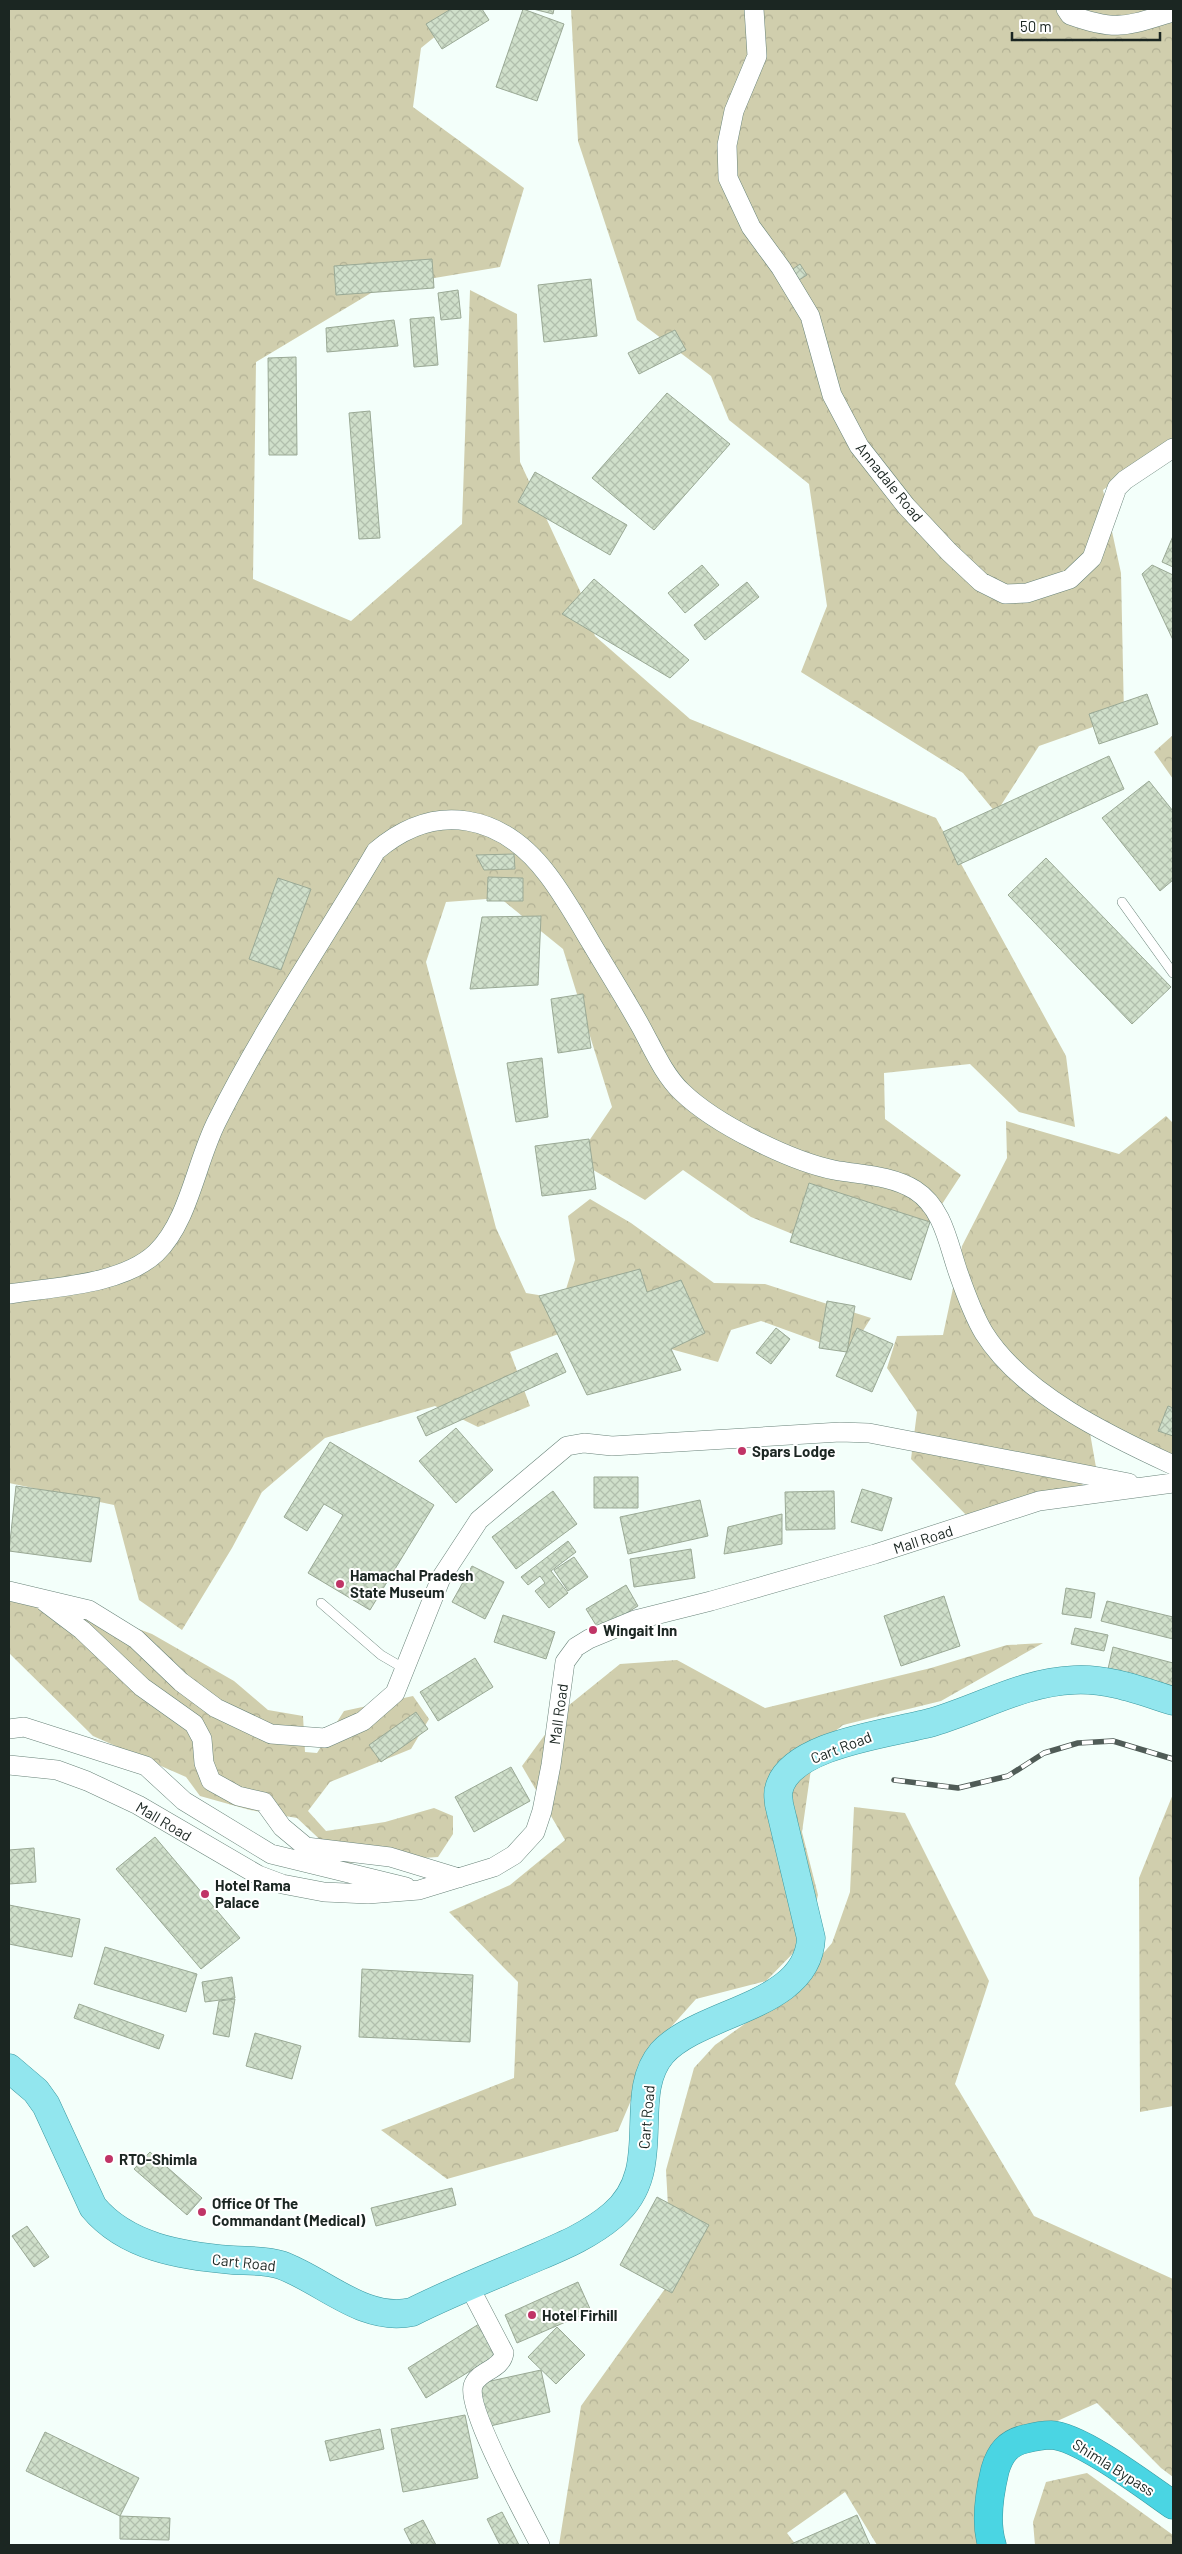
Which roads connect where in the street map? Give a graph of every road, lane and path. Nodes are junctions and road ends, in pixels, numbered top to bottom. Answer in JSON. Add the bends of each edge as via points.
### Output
{"nodes":[{"id":1,"x":754,"y":9,"type":"edge"},
{"id":2,"x":1066,"y":9,"type":"edge"},
{"id":3,"x":1173,"y":12,"type":"edge"},
{"id":4,"x":1173,"y":448,"type":"edge"},
{"id":5,"x":1122,"y":902,"type":"dead end"},
{"id":6,"x":1173,"y":973,"type":"edge"},
{"id":7,"x":9,"y":1294,"type":"edge"},
{"id":8,"x":1173,"y":1464,"type":"edge"},
{"id":9,"x":1173,"y":1483,"type":"edge"},
{"id":10,"x":1145,"y":1486,"type":"junction"},
{"id":11,"x":9,"y":1591,"type":"edge"},
{"id":12,"x":38,"y":1597,"type":"junction"},
{"id":13,"x":321,"y":1603,"type":"dead end"},
{"id":14,"x":405,"y":1669,"type":"junction"},
{"id":15,"x":1173,"y":1701,"type":"edge"},
{"id":16,"x":9,"y":1730,"type":"edge"},
{"id":17,"x":9,"y":1765,"type":"edge"},
{"id":18,"x":460,"y":1878,"type":"junction"},
{"id":19,"x":419,"y":1890,"type":"junction"},
{"id":20,"x":9,"y":2068,"type":"edge"},
{"id":21,"x":469,"y":2286,"type":"junction"},
{"id":22,"x":1173,"y":2505,"type":"edge"},
{"id":23,"x":540,"y":2545,"type":"edge"},
{"id":24,"x":992,"y":2545,"type":"edge"}],
"edges":[{"from":1,"to":4,"type":"street","name":"Annadale Road","via":[[757,56],[734,110],[727,145],[728,178],[751,227],[810,316],[832,395],[859,446],[906,506],[981,582],[1005,594],[1027,593],[1070,579],[1092,558],[1118,488]]},
{"from":2,"to":3,"type":"street","via":[[1070,15],[1098,25],[1127,27]]},
{"from":5,"to":6,"type":"lane"},
{"from":7,"to":8,"type":"street","via":[[123,1274],[155,1254],[176,1228],[216,1121],[376,852],[396,835],[420,824],[469,820],[493,828],[524,850],[548,874],[680,1091],[719,1120],[804,1162],[876,1176],[916,1191],[940,1220],[974,1312],[999,1353],[1027,1382],[1058,1403],[1129,1445]]},
{"from":9,"to":10,"type":"street","name":"Mall Road"},
{"from":10,"to":14,"type":"street","via":[[869,1433],[612,1446],[571,1444],[478,1520],[441,1578]]},
{"from":10,"to":18,"type":"street","name":"Mall Road","via":[[1030,1504],[875,1554],[711,1602],[635,1620],[589,1639],[576,1647],[566,1662],[552,1765],[535,1832],[514,1855],[494,1867]]},
{"from":11,"to":12,"type":"street"},
{"from":12,"to":14,"type":"street","via":[[89,1610],[136,1639],[181,1682],[216,1708],[271,1734],[325,1738],[363,1721],[395,1693]]},
{"from":12,"to":18,"type":"street","via":[[82,1630],[142,1686],[194,1724],[202,1739],[204,1763],[211,1781],[238,1796],[264,1802],[282,1827],[306,1847],[390,1857]]},
{"from":13,"to":14,"type":"lane","via":[[381,1655]]},
{"from":15,"to":21,"type":"main road","name":"Cart Road","via":[[1100,1681],[1056,1681],[1029,1686],[933,1722],[855,1739],[826,1750],[792,1769],[778,1790],[779,1804],[808,1918],[810,1946],[806,1962],[773,1993],[693,2032],[670,2046],[656,2062],[647,2092],[644,2152],[639,2174],[626,2200],[614,2214],[586,2235]]},
{"from":16,"to":19,"type":"street","via":[[24,1727],[146,1766],[184,1801],[271,1854]]},
{"from":17,"to":19,"type":"street","name":"Mall Road","via":[[57,1770],[87,1781],[138,1805],[258,1875],[282,1884],[324,1892],[368,1894]]},
{"from":18,"to":19,"type":"street","name":"Mall Road"},
{"from":20,"to":21,"type":"main road","name":"Cart Road","via":[[36,2091],[46,2105],[93,2207],[116,2229],[151,2246],[199,2257],[280,2265],[368,2308],[391,2314],[412,2312]]},
{"from":21,"to":23,"type":"street","via":[[504,2353],[500,2364],[476,2379],[473,2387],[480,2421]]},
{"from":22,"to":24,"type":"highway","name":"Shimla Bypass","via":[[1079,2444],[1052,2435],[1025,2439],[1008,2446],[997,2462],[990,2515]]}]}
